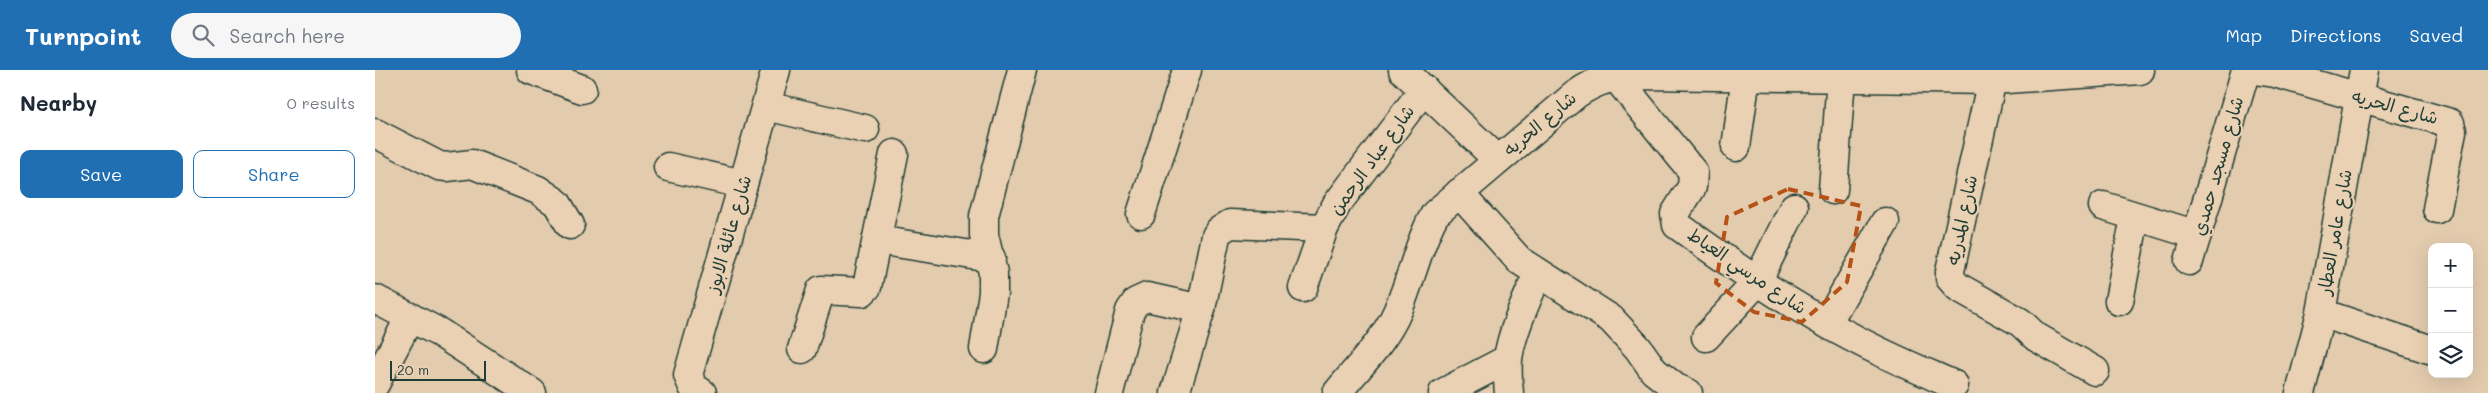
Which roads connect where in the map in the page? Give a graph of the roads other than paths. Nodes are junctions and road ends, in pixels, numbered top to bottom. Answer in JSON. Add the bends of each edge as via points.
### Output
{"nodes":[{"id":1,"x":531,"y":70,"type":"edge"},
{"id":2,"x":776,"y":70,"type":"edge"},
{"id":3,"x":1022,"y":70,"type":"edge"},
{"id":4,"x":1187,"y":70,"type":"edge"},
{"id":5,"x":1403,"y":70,"type":"edge"},
{"id":6,"x":2141,"y":70,"type":"edge"},
{"id":7,"x":2246,"y":70,"type":"edge"},
{"id":8,"x":2254,"y":70,"type":"edge"},
{"id":9,"x":2364,"y":70,"type":"edge"},
{"id":10,"x":2100,"y":71,"type":"edge"},
{"id":11,"x":1647,"y":72,"type":"edge"},
{"id":12,"x":1824,"y":75,"type":"edge"},
{"id":13,"x":1993,"y":75,"type":"edge"},
{"id":14,"x":2302,"y":75,"type":"edge"},
{"id":15,"x":1615,"y":76,"type":"junction"},
{"id":16,"x":1746,"y":76,"type":"junction"},
{"id":17,"x":582,"y":89,"type":"dead end"},
{"id":18,"x":1423,"y":90,"type":"junction"},
{"id":19,"x":2359,"y":98,"type":"junction"},
{"id":20,"x":766,"y":106,"type":"junction"},
{"id":21,"x":865,"y":128,"type":"dead end"},
{"id":22,"x":375,"y":133,"type":"edge"},
{"id":23,"x":1736,"y":148,"type":"dead end"},
{"id":24,"x":895,"y":154,"type":"dead end"},
{"id":25,"x":1498,"y":160,"type":"junction"},
{"id":26,"x":668,"y":167,"type":"dead end"},
{"id":27,"x":743,"y":184,"type":"junction"},
{"id":28,"x":1833,"y":190,"type":"dead end"},
{"id":29,"x":1459,"y":192,"type":"junction"},
{"id":30,"x":2103,"y":206,"type":"dead end"},
{"id":31,"x":1794,"y":207,"type":"dead end"},
{"id":32,"x":2437,"y":209,"type":"dead end"},
{"id":33,"x":1141,"y":214,"type":"dead end"},
{"id":34,"x":2135,"y":216,"type":"junction"},
{"id":35,"x":1885,"y":222,"type":"dead end"},
{"id":36,"x":570,"y":225,"type":"dead end"},
{"id":37,"x":1324,"y":228,"type":"junction"},
{"id":38,"x":2197,"y":235,"type":"junction"},
{"id":39,"x":877,"y":240,"type":"junction"},
{"id":40,"x":991,"y":258,"type":"junction"},
{"id":41,"x":2189,"y":261,"type":"dead end"},
{"id":42,"x":1539,"y":273,"type":"junction"},
{"id":43,"x":1757,"y":282,"type":"junction"},
{"id":44,"x":1303,"y":288,"type":"dead end"},
{"id":45,"x":375,"y":298,"type":"edge"},
{"id":46,"x":2119,"y":302,"type":"dead end"},
{"id":47,"x":1201,"y":309,"type":"junction"},
{"id":48,"x":2321,"y":313,"type":"junction"},
{"id":49,"x":410,"y":317,"type":"junction"},
{"id":50,"x":1827,"y":323,"type":"junction"},
{"id":51,"x":1706,"y":336,"type":"dead end"},
{"id":52,"x":802,"y":349,"type":"dead end"},
{"id":53,"x":984,"y":349,"type":"dead end"},
{"id":54,"x":2428,"y":349,"type":"edge"},
{"id":55,"x":1508,"y":359,"type":"junction"},
{"id":56,"x":2095,"y":371,"type":"dead end"},
{"id":57,"x":375,"y":384,"type":"edge"},
{"id":58,"x":1954,"y":385,"type":"dead end"},
{"id":59,"x":532,"y":393,"type":"edge"},
{"id":60,"x":703,"y":393,"type":"edge"},
{"id":61,"x":1109,"y":393,"type":"edge"},
{"id":62,"x":1175,"y":393,"type":"edge"},
{"id":63,"x":1337,"y":393,"type":"edge"},
{"id":64,"x":1443,"y":393,"type":"edge"},
{"id":65,"x":1509,"y":393,"type":"edge"},
{"id":66,"x":1688,"y":393,"type":"edge"},
{"id":67,"x":2300,"y":393,"type":"edge"}],
"edges":[{"from":1,"to":17,"type":"street"},
{"from":2,"to":20,"type":"street","name":"شارع عائلة الابوز"},
{"from":3,"to":40,"type":"street","via":[[984,216],[984,235]]},
{"from":4,"to":33,"type":"street"},
{"from":5,"to":18,"type":"street"},
{"from":6,"to":10,"type":"street","name":"شارع الحريه"},
{"from":7,"to":38,"type":"street","name":"شارع مسجد حمدي"},
{"from":8,"to":14,"type":"street","name":"شارع الحريه"},
{"from":9,"to":19,"type":"street","name":"شارع عامر العطار"},
{"from":10,"to":13,"type":"street","name":"شارع الحريه"},
{"from":11,"to":15,"type":"street","name":"شارع الحريه"},
{"from":11,"to":16,"type":"street","name":"شارع الحريه"},
{"from":12,"to":13,"type":"street","name":"شارع الحريه"},
{"from":12,"to":16,"type":"street","name":"شارع الحريه"},
{"from":12,"to":28,"type":"street"},
{"from":13,"to":56,"type":"street","name":"شارع المدريه","via":[[1950,278],[1958,287],[2020,322],[2036,337]]},
{"from":14,"to":19,"type":"street","name":"شارع الحريه"},
{"from":15,"to":25,"type":"street","name":"شارع الحريه","via":[[1591,84],[1575,95]]},
{"from":15,"to":43,"type":"street","name":"شارع مرسي العياط","via":[[1693,172],[1693,188],[1675,214],[1677,225]]},
{"from":16,"to":23,"type":"street"},
{"from":18,"to":25,"type":"street"},
{"from":18,"to":37,"type":"street","name":"شارع عباد الرحمن","via":[[1337,204]]},
{"from":19,"to":32,"type":"street","name":"شارع الحريه","via":[[2450,123],[2452,131]]},
{"from":19,"to":48,"type":"street","name":"شارع عامر العطار"},
{"from":20,"to":21,"type":"street"},
{"from":20,"to":27,"type":"street","name":"شارع عائلة الابوز"},
{"from":22,"to":36,"type":"street","via":[[439,166],[472,164],[544,193],[557,203]]},
{"from":24,"to":39,"type":"street"},
{"from":25,"to":29,"type":"street","name":"شارع الحريه"},
{"from":26,"to":27,"type":"street"},
{"from":27,"to":60,"type":"street","name":"شارع عائلة الابوز","via":[[688,374],[693,387]]},
{"from":29,"to":42,"type":"street","via":[[1519,260]]},
{"from":29,"to":63,"type":"street","name":"شارع الحريه","via":[[1435,214],[1426,230],[1398,310],[1388,329]]},
{"from":30,"to":34,"type":"street"},
{"from":31,"to":43,"type":"street"},
{"from":34,"to":38,"type":"street"},
{"from":34,"to":46,"type":"street"},
{"from":35,"to":50,"type":"street"},
{"from":37,"to":44,"type":"street","name":"شارع عباد الرحمن"},
{"from":37,"to":47,"type":"street","via":[[1230,224],[1224,227],[1216,236]]},
{"from":38,"to":41,"type":"street","name":"شارع مسجد حمدي"},
{"from":39,"to":40,"type":"street"},
{"from":39,"to":52,"type":"street","via":[[867,287],[862,292],[821,290]]},
{"from":40,"to":53,"type":"street","via":[[993,293]]},
{"from":42,"to":55,"type":"street","via":[[1519,318]]},
{"from":42,"to":66,"type":"street","via":[[1611,319],[1654,371]]},
{"from":43,"to":50,"type":"street","name":"شارع مرسي العياط"},
{"from":43,"to":51,"type":"street"},
{"from":45,"to":49,"type":"street"},
{"from":47,"to":61,"type":"street","via":[[1147,297],[1136,302],[1130,311]]},
{"from":47,"to":62,"type":"street"},
{"from":48,"to":54,"type":"street"},
{"from":48,"to":67,"type":"street","name":"شارع عامر العطار"},
{"from":49,"to":57,"type":"street"},
{"from":49,"to":59,"type":"street"},
{"from":50,"to":58,"type":"street","name":"شارع مرسي العياط","via":[[1854,339]]},
{"from":55,"to":64,"type":"street"},
{"from":55,"to":65,"type":"street"}]}
